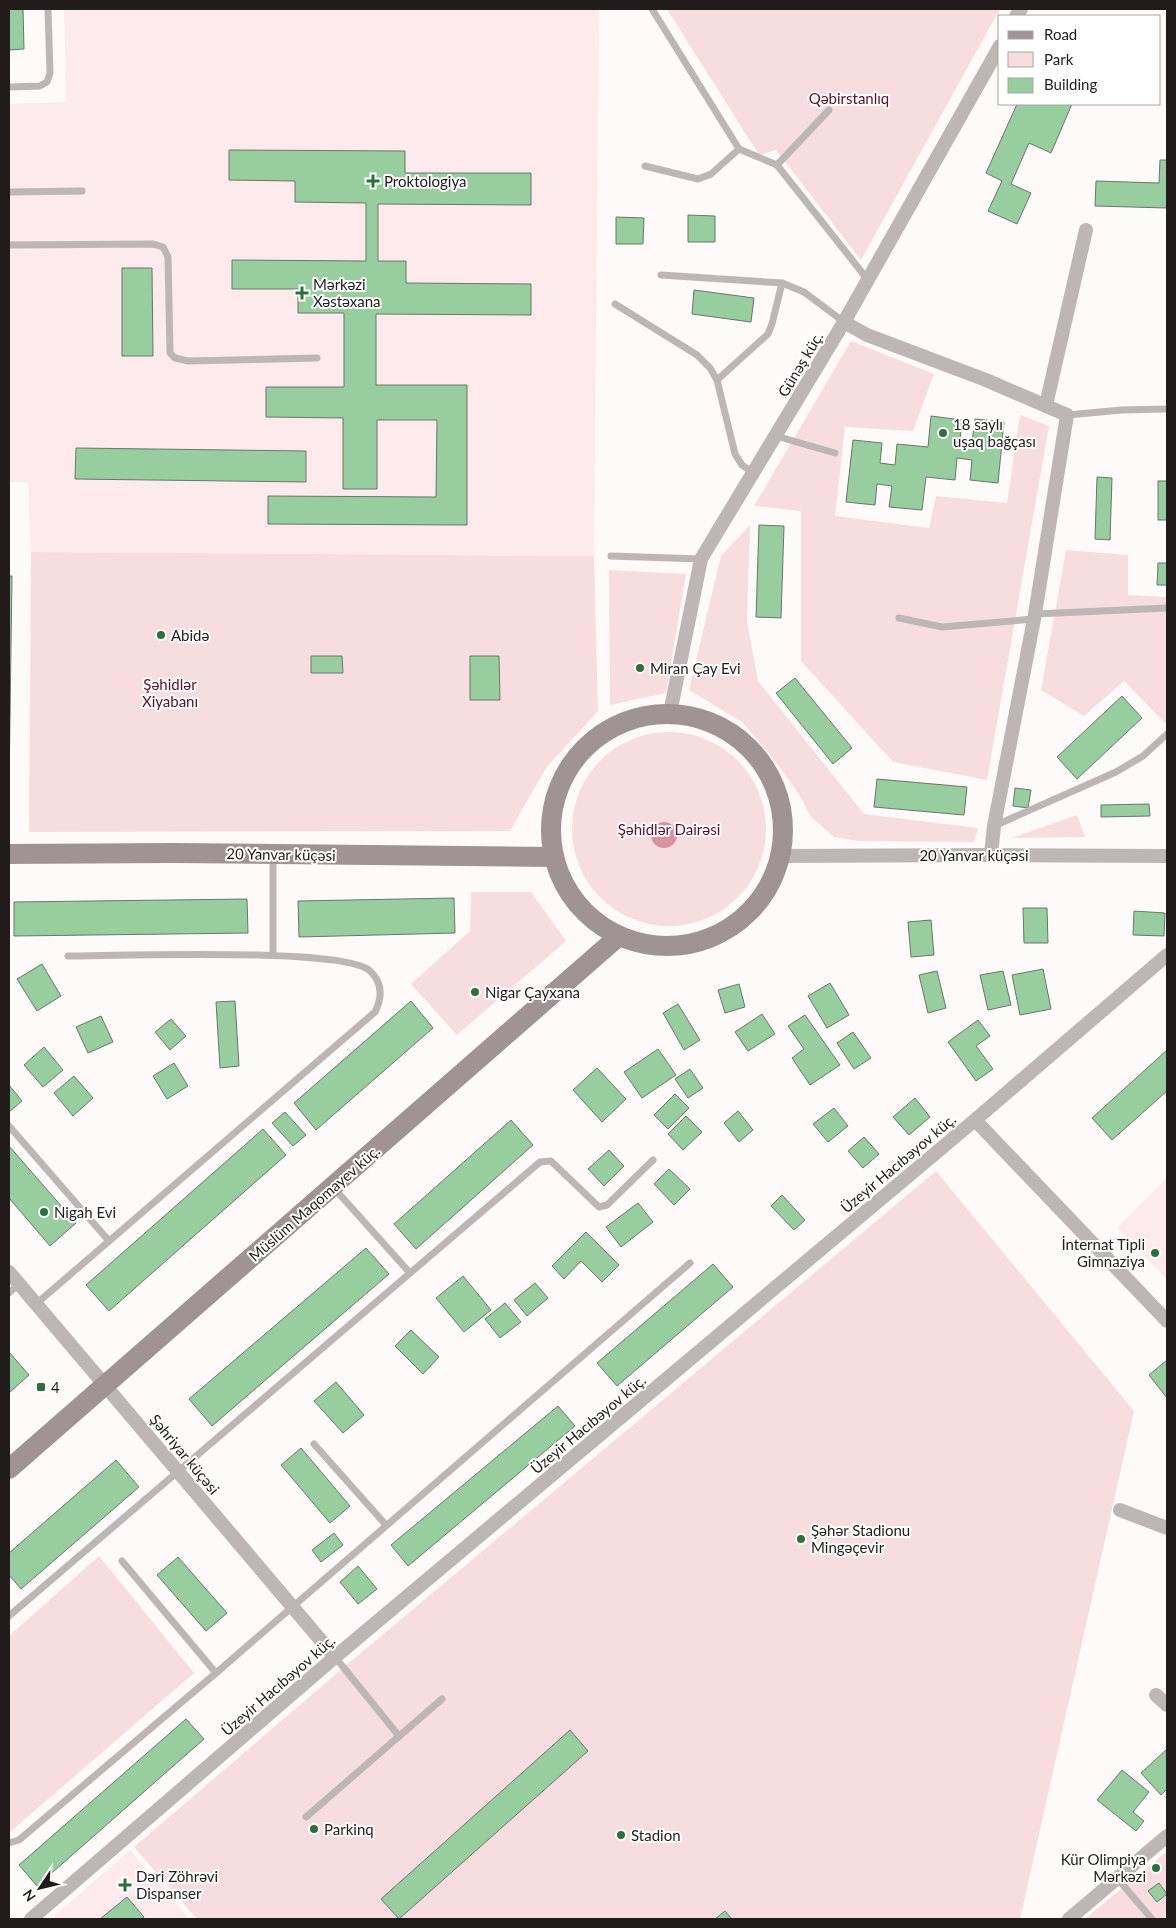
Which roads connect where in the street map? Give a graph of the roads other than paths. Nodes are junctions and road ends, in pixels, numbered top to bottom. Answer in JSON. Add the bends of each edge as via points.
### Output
{"nodes":[{"id":1,"x":48,"y":9,"type":"edge"},
{"id":2,"x":652,"y":9,"type":"edge"},
{"id":3,"x":998,"y":50,"type":"edge"},
{"id":4,"x":9,"y":87,"type":"edge"},
{"id":5,"x":829,"y":110,"type":"dead end"},
{"id":6,"x":739,"y":148,"type":"junction"},
{"id":7,"x":777,"y":165,"type":"junction"},
{"id":8,"x":645,"y":166,"type":"dead end"},
{"id":9,"x":82,"y":191,"type":"dead end"},
{"id":10,"x":9,"y":192,"type":"edge"},
{"id":11,"x":1086,"y":230,"type":"dead end"},
{"id":12,"x":9,"y":245,"type":"edge"},
{"id":13,"x":661,"y":275,"type":"dead end"},
{"id":14,"x":868,"y":280,"type":"junction"},
{"id":15,"x":782,"y":284,"type":"junction"},
{"id":16,"x":615,"y":304,"type":"dead end"},
{"id":17,"x":844,"y":322,"type":"junction"},
{"id":18,"x":317,"y":358,"type":"dead end"},
{"id":19,"x":717,"y":380,"type":"junction"},
{"id":20,"x":1046,"y":405,"type":"junction"},
{"id":21,"x":1167,"y":409,"type":"edge"},
{"id":22,"x":1067,"y":415,"type":"junction"},
{"id":23,"x":776,"y":436,"type":"junction"},
{"id":24,"x":835,"y":454,"type":"dead end"},
{"id":25,"x":753,"y":473,"type":"junction"},
{"id":26,"x":611,"y":556,"type":"dead end"},
{"id":27,"x":701,"y":559,"type":"junction"},
{"id":28,"x":1167,"y":608,"type":"edge"},
{"id":29,"x":1034,"y":616,"type":"junction"},
{"id":30,"x":899,"y":618,"type":"dead end"},
{"id":31,"x":670,"y":713,"type":"junction"},
{"id":32,"x":1167,"y":734,"type":"edge"},
{"id":33,"x":994,"y":826,"type":"junction"},
{"id":34,"x":9,"y":854,"type":"edge"},
{"id":35,"x":273,"y":854,"type":"junction"},
{"id":36,"x":991,"y":854,"type":"junction"},
{"id":37,"x":781,"y":856,"type":"junction"},
{"id":38,"x":1167,"y":856,"type":"edge"},
{"id":39,"x":554,"y":857,"type":"junction"},
{"id":40,"x":619,"y":936,"type":"junction"},
{"id":41,"x":273,"y":955,"type":"junction"},
{"id":42,"x":1167,"y":955,"type":"edge"},
{"id":43,"x":68,"y":956,"type":"dead end"},
{"id":44,"x":975,"y":1120,"type":"junction"},
{"id":45,"x":9,"y":1126,"type":"edge"},
{"id":46,"x":653,"y":1160,"type":"dead end"},
{"id":47,"x":333,"y":1187,"type":"junction"},
{"id":48,"x":109,"y":1241,"type":"junction"},
{"id":49,"x":690,"y":1262,"type":"dead end"},
{"id":50,"x":9,"y":1272,"type":"edge"},
{"id":51,"x":410,"y":1273,"type":"junction"},
{"id":52,"x":14,"y":1288,"type":"edge"},
{"id":53,"x":36,"y":1304,"type":"junction"},
{"id":54,"x":1167,"y":1321,"type":"edge"},
{"id":55,"x":106,"y":1386,"type":"junction"},
{"id":56,"x":314,"y":1444,"type":"dead end"},
{"id":57,"x":9,"y":1469,"type":"edge"},
{"id":58,"x":178,"y":1471,"type":"junction"},
{"id":59,"x":1120,"y":1510,"type":"dead end"},
{"id":60,"x":386,"y":1526,"type":"junction"},
{"id":61,"x":1167,"y":1528,"type":"edge"},
{"id":62,"x":122,"y":1561,"type":"dead end"},
{"id":63,"x":292,"y":1607,"type":"junction"},
{"id":64,"x":9,"y":1616,"type":"edge"},
{"id":65,"x":335,"y":1657,"type":"junction"},
{"id":66,"x":216,"y":1673,"type":"junction"},
{"id":67,"x":1156,"y":1695,"type":"dead end"},
{"id":68,"x":442,"y":1699,"type":"dead end"},
{"id":69,"x":1167,"y":1705,"type":"edge"},
{"id":70,"x":399,"y":1736,"type":"junction"},
{"id":71,"x":306,"y":1817,"type":"dead end"},
{"id":72,"x":1167,"y":1836,"type":"edge"},
{"id":73,"x":9,"y":1843,"type":"edge"},
{"id":74,"x":1117,"y":1878,"type":"junction"},
{"id":75,"x":31,"y":1919,"type":"edge"},
{"id":76,"x":1069,"y":1919,"type":"edge"},
{"id":77,"x":1152,"y":1919,"type":"edge"}],
"edges":[{"from":1,"to":4,"type":"lane","via":[[50,73],[47,82],[40,86]]},
{"from":2,"to":6,"type":"lane"},
{"from":3,"to":14,"type":"street","name":"Günəş küç."},
{"from":5,"to":7,"type":"lane"},
{"from":6,"to":7,"type":"lane"},
{"from":6,"to":8,"type":"lane","via":[[711,174],[698,179]]},
{"from":7,"to":14,"type":"lane"},
{"from":9,"to":10,"type":"lane"},
{"from":11,"to":20,"type":"street"},
{"from":12,"to":18,"type":"lane","via":[[154,244],[163,247],[168,257],[170,353],[175,358]]},
{"from":13,"to":15,"type":"lane"},
{"from":14,"to":17,"type":"street","name":"Günəş küç."},
{"from":15,"to":17,"type":"lane","via":[[804,292]]},
{"from":15,"to":19,"type":"lane","via":[[768,334]]},
{"from":16,"to":19,"type":"lane","via":[[697,355]]},
{"from":17,"to":20,"type":"street","via":[[867,335]]},
{"from":17,"to":23,"type":"street","name":"Günəş küç."},
{"from":19,"to":25,"type":"lane","via":[[735,454]]},
{"from":20,"to":22,"type":"street"},
{"from":21,"to":22,"type":"lane"},
{"from":22,"to":29,"type":"street"},
{"from":23,"to":24,"type":"lane"},
{"from":23,"to":25,"type":"street","name":"Günəş küç."},
{"from":25,"to":27,"type":"street","name":"Günəş küç."},
{"from":26,"to":27,"type":"lane"},
{"from":27,"to":31,"type":"street","name":"Günəş küç."},
{"from":28,"to":29,"type":"lane"},
{"from":29,"to":30,"type":"lane","via":[[942,627]]},
{"from":29,"to":33,"type":"street"},
{"from":31,"to":37,"type":"main road","via":[[708,720],[735,735],[766,768],[782,811],[784,834]]},
{"from":31,"to":39,"type":"main road","via":[[632,718],[598,735],[571,763],[554,798],[550,837]]},
{"from":32,"to":33,"type":"lane","via":[[1143,756],[1116,772]]},
{"from":33,"to":36,"type":"street"},
{"from":34,"to":35,"type":"main road","name":"20 Yanvar küçəsi"},
{"from":35,"to":39,"type":"main road","name":"20 Yanvar küçəsi"},
{"from":35,"to":41,"type":"lane"},
{"from":36,"to":37,"type":"street","name":"20 Yanvar küçəsi"},
{"from":36,"to":38,"type":"street","name":"20 Yanvar küçəsi"},
{"from":37,"to":40,"type":"main road","via":[[774,878],[747,916],[708,940],[664,947],[640,944]]},
{"from":39,"to":40,"type":"main road","via":[[560,878],[584,912]]},
{"from":40,"to":47,"type":"main road","name":"Müslüm Maqomayev küç."},
{"from":41,"to":43,"type":"lane"},
{"from":41,"to":48,"type":"lane","via":[[351,962],[370,970],[379,983],[381,1000],[375,1012]]},
{"from":42,"to":44,"type":"street","name":"Üzeyir Hacıbəyov küç."},
{"from":44,"to":54,"type":"street"},
{"from":44,"to":65,"type":"street","name":"Üzeyir Hacıbəyov küç."},
{"from":45,"to":48,"type":"lane"},
{"from":46,"to":51,"type":"lane","via":[[607,1205],[599,1206],[551,1161],[540,1162]]},
{"from":47,"to":51,"type":"lane"},
{"from":47,"to":55,"type":"main road","name":"Müslüm Maqomayev küç."},
{"from":48,"to":53,"type":"lane"},
{"from":49,"to":60,"type":"lane"},
{"from":50,"to":52,"type":"street","name":"Şəhriyar küçəsi"},
{"from":51,"to":58,"type":"lane"},
{"from":52,"to":53,"type":"street","name":"Şəhriyar küçəsi"},
{"from":53,"to":55,"type":"street","name":"Şəhriyar küçəsi"},
{"from":55,"to":57,"type":"main road","name":"Müslüm Maqomayev küç."},
{"from":55,"to":58,"type":"street","name":"Şəhriyar küçəsi"},
{"from":56,"to":60,"type":"lane"},
{"from":58,"to":63,"type":"street","name":"Şəhriyar küçəsi"},
{"from":58,"to":64,"type":"lane"},
{"from":59,"to":61,"type":"street"},
{"from":60,"to":63,"type":"lane"},
{"from":62,"to":66,"type":"lane"},
{"from":63,"to":65,"type":"street","name":"Şəhriyar küçəsi"},
{"from":63,"to":66,"type":"lane"},
{"from":65,"to":70,"type":"lane"},
{"from":65,"to":75,"type":"street","name":"Üzeyir Hacıbəyov küç."},
{"from":66,"to":73,"type":"lane","via":[[19,1840]]},
{"from":67,"to":69,"type":"street"},
{"from":68,"to":70,"type":"lane"},
{"from":70,"to":71,"type":"lane"},
{"from":72,"to":74,"type":"street"},
{"from":74,"to":76,"type":"street"},
{"from":74,"to":77,"type":"lane"}]}
